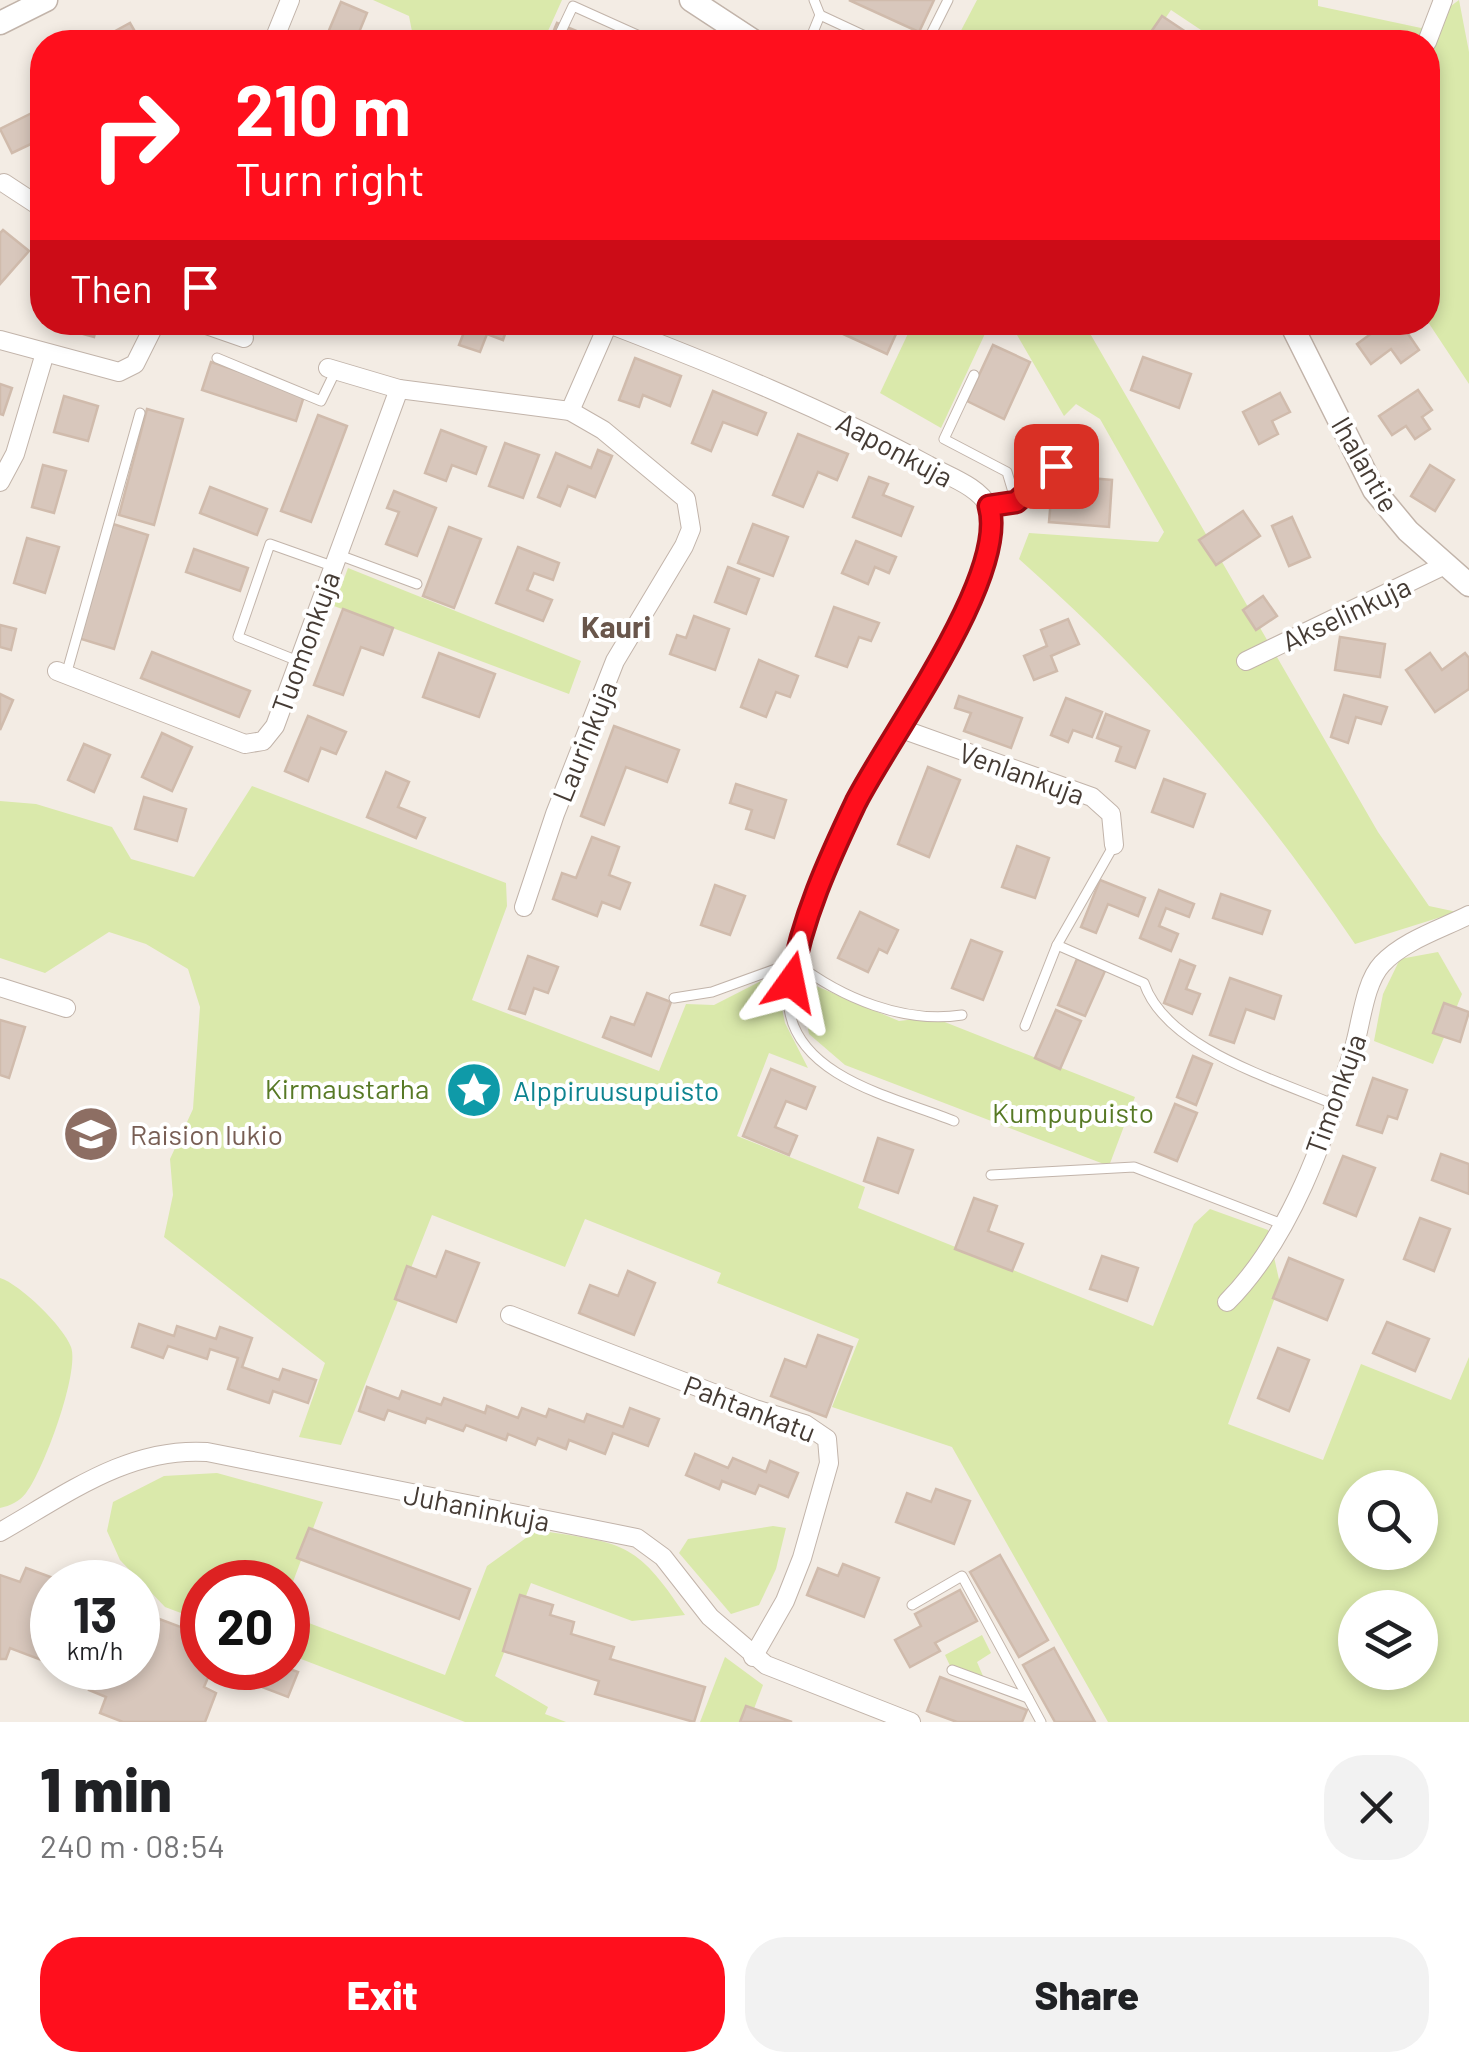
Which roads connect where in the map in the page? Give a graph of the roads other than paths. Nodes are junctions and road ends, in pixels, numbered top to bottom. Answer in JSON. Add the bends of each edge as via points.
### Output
{"nodes":[{"id":1,"x":46,"y":0,"type":"edge"},
{"id":2,"x":290,"y":0,"type":"edge"},
{"id":3,"x":691,"y":0,"type":"edge"},
{"id":4,"x":814,"y":0,"type":"edge"},
{"id":5,"x":948,"y":0,"type":"edge"},
{"id":6,"x":1443,"y":0,"type":"edge"},
{"id":7,"x":820,"y":16,"type":"junction"},
{"id":8,"x":0,"y":23,"type":"edge"},
{"id":9,"x":278,"y":30,"type":"edge"},
{"id":10,"x":562,"y":30,"type":"edge"},
{"id":11,"x":625,"y":30,"type":"edge"},
{"id":12,"x":737,"y":30,"type":"edge"},
{"id":13,"x":814,"y":30,"type":"edge"},
{"id":14,"x":851,"y":30,"type":"edge"},
{"id":15,"x":933,"y":30,"type":"edge"},
{"id":16,"x":1432,"y":30,"type":"edge"},
{"id":17,"x":2,"y":184,"type":"edge"},
{"id":18,"x":30,"y":201,"type":"edge"},
{"id":19,"x":150,"y":335,"type":"edge"},
{"id":20,"x":235,"y":335,"type":"edge"},
{"id":21,"x":604,"y":335,"type":"edge"},
{"id":22,"x":639,"y":335,"type":"edge"},
{"id":23,"x":1296,"y":335,"type":"edge"},
{"id":24,"x":244,"y":338,"type":"dead end"},
{"id":25,"x":0,"y":340,"type":"edge"},
{"id":26,"x":46,"y":354,"type":"junction"},
{"id":27,"x":217,"y":358,"type":"dead end"},
{"id":28,"x":332,"y":369,"type":"joint"},
{"id":29,"x":974,"y":375,"type":"dead end"},
{"id":30,"x":399,"y":389,"type":"junction"},
{"id":31,"x":570,"y":412,"type":"junction"},
{"id":32,"x":140,"y":413,"type":"dead end"},
{"id":33,"x":1080,"y":442,"type":"dead end"},
{"id":34,"x":0,"y":482,"type":"edge"},
{"id":35,"x":1016,"y":502,"type":"junction"},
{"id":36,"x":989,"y":506,"type":"junction"},
{"id":37,"x":334,"y":560,"type":"junction"},
{"id":38,"x":1445,"y":565,"type":"junction"},
{"id":39,"x":417,"y":584,"type":"dead end"},
{"id":40,"x":1469,"y":585,"type":"edge"},
{"id":41,"x":298,"y":661,"type":"junction"},
{"id":42,"x":1246,"y":661,"type":"dead end"},
{"id":43,"x":61,"y":673,"type":"joint"},
{"id":44,"x":899,"y":728,"type":"junction"},
{"id":45,"x":1114,"y":845,"type":"joint"},
{"id":46,"x":524,"y":907,"type":"dead end"},
{"id":47,"x":1469,"y":916,"type":"edge"},
{"id":48,"x":1057,"y":945,"type":"junction"},
{"id":49,"x":795,"y":962,"type":"junction"},
{"id":50,"x":0,"y":987,"type":"edge"},
{"id":51,"x":674,"y":998,"type":"dead end"},
{"id":52,"x":66,"y":1008,"type":"dead end"},
{"id":53,"x":962,"y":1015,"type":"dead end"},
{"id":54,"x":1025,"y":1026,"type":"dead end"},
{"id":55,"x":1333,"y":1104,"type":"junction"},
{"id":56,"x":954,"y":1121,"type":"dead end"},
{"id":57,"x":991,"y":1176,"type":"dead end"},
{"id":58,"x":1285,"y":1225,"type":"junction"},
{"id":59,"x":1227,"y":1302,"type":"dead end"},
{"id":60,"x":510,"y":1314,"type":"dead end"},
{"id":61,"x":0,"y":1532,"type":"edge"},
{"id":62,"x":912,"y":1605,"type":"dead end"},
{"id":63,"x":753,"y":1657,"type":"junction"},
{"id":64,"x":952,"y":1670,"type":"dead end"},
{"id":65,"x":1028,"y":1698,"type":"junction"},
{"id":66,"x":911,"y":1722,"type":"edge"},
{"id":67,"x":1041,"y":1722,"type":"edge"}],
"edges":[{"from":1,"to":8,"type":"street"},
{"from":2,"to":9,"type":"street"},
{"from":3,"to":12,"type":"street"},
{"from":4,"to":7,"type":"lane"},
{"from":5,"to":15,"type":"lane"},
{"from":6,"to":16,"type":"street"},
{"from":7,"to":13,"type":"lane"},
{"from":7,"to":14,"type":"lane"},
{"from":10,"to":11,"type":"lane","via":[[573,6]]},
{"from":17,"to":18,"type":"street"},
{"from":19,"to":26,"type":"street","via":[[135,364],[119,372]]},
{"from":20,"to":24,"type":"street"},
{"from":21,"to":31,"type":"street"},
{"from":22,"to":36,"type":"street","name":"Aaponkuja","via":[[805,401],[968,487]]},
{"from":23,"to":38,"type":"street","name":"Ihalantie","via":[[1374,490]]},
{"from":25,"to":26,"type":"street"},
{"from":26,"to":34,"type":"street","via":[[16,454]]},
{"from":27,"to":28,"type":"lane","via":[[322,401]]},
{"from":28,"to":30,"type":"street"},
{"from":29,"to":35,"type":"lane","via":[[944,439],[1007,472]]},
{"from":30,"to":31,"type":"street"},
{"from":30,"to":37,"type":"street","name":"Tuomonkuja"},
{"from":31,"to":46,"type":"street","name":"Laurinkuja","via":[[676,487],[691,512],[691,529],[615,662]]},
{"from":32,"to":43,"type":"lane"},
{"from":33,"to":35,"type":"lane"},
{"from":35,"to":36,"type":"lane"},
{"from":36,"to":44,"type":"street","via":[[992,534],[958,624]]},
{"from":37,"to":39,"type":"lane"},
{"from":37,"to":41,"type":"street","name":"Tuomonkuja"},
{"from":37,"to":41,"type":"lane","via":[[270,544],[238,637]]},
{"from":38,"to":40,"type":"street","name":"Ihalantie"},
{"from":38,"to":42,"type":"street","name":"Akselinkuja"},
{"from":41,"to":43,"type":"street","name":"Tuomonkuja","via":[[275,726],[255,744]]},
{"from":44,"to":45,"type":"street","name":"Venlankuja","via":[[1092,797],[1111,814]]},
{"from":44,"to":49,"type":"street","via":[[814,894]]},
{"from":45,"to":48,"type":"lane"},
{"from":47,"to":55,"type":"street","name":"Timonkuja","via":[[1380,966]]},
{"from":48,"to":54,"type":"lane"},
{"from":48,"to":55,"type":"lane","via":[[1144,983],[1149,999],[1183,1036]]},
{"from":49,"to":51,"type":"lane","via":[[712,992]]},
{"from":49,"to":53,"type":"lane","via":[[839,990],[914,1018]]},
{"from":49,"to":56,"type":"lane","via":[[792,1021],[819,1062]]},
{"from":50,"to":52,"type":"street"},
{"from":55,"to":58,"type":"street","name":"Timonkuja"},
{"from":57,"to":58,"type":"lane","via":[[1134,1167]]},
{"from":58,"to":59,"type":"street","name":"Timonkuja","via":[[1259,1270]]},
{"from":60,"to":63,"type":"street","name":"Pahtankatu","via":[[806,1424],[827,1439],[829,1463],[802,1558]]},
{"from":61,"to":63,"type":"street","name":"Juhaninkuja","via":[[138,1457],[207,1452],[638,1538]]},
{"from":62,"to":65,"type":"lane","via":[[962,1576]]},
{"from":63,"to":66,"type":"street","name":"Juhaninkuja"},
{"from":64,"to":65,"type":"lane"},
{"from":65,"to":67,"type":"lane"}]}
